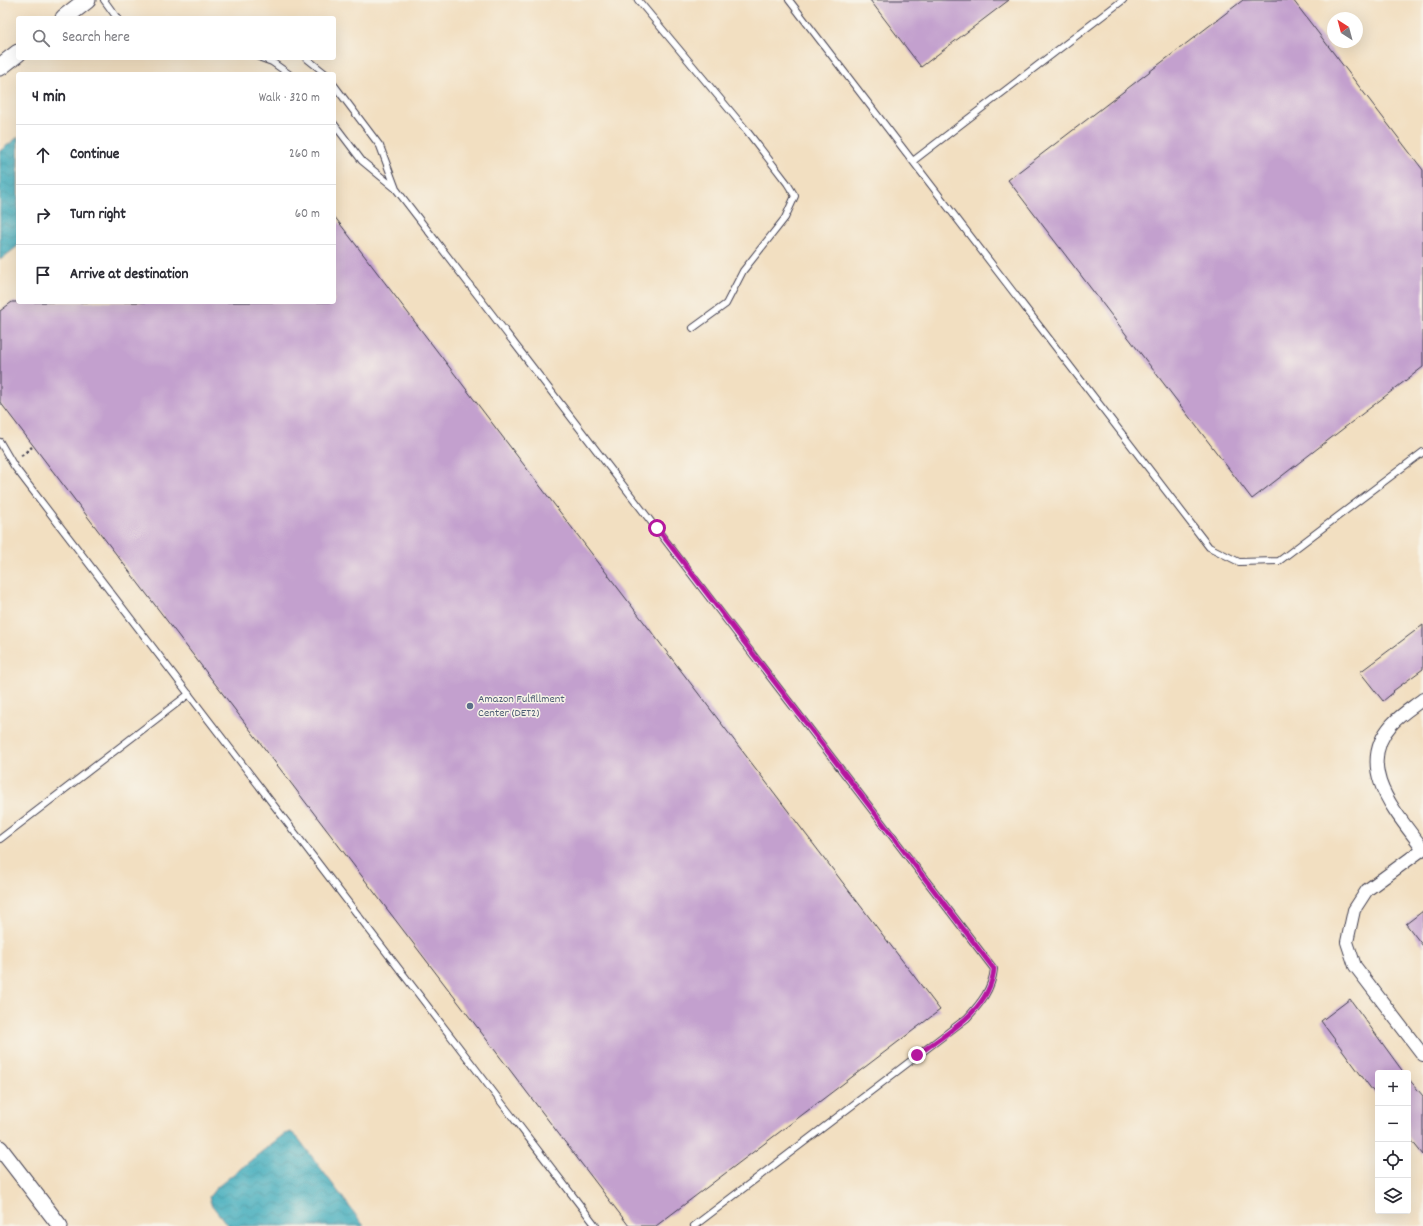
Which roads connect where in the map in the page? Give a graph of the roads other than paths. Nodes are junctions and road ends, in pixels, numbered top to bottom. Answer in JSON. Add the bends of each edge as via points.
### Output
{"nodes":[{"id":1,"x":87,"y":0,"type":"edge"},
{"id":2,"x":104,"y":0,"type":"edge"},
{"id":3,"x":638,"y":0,"type":"edge"},
{"id":4,"x":789,"y":0,"type":"edge"},
{"id":5,"x":1123,"y":0,"type":"edge"},
{"id":6,"x":67,"y":16,"type":"edge"},
{"id":7,"x":116,"y":16,"type":"edge"},
{"id":8,"x":266,"y":60,"type":"edge"},
{"id":9,"x":308,"y":60,"type":"edge"},
{"id":10,"x":286,"y":72,"type":"edge"},
{"id":11,"x":324,"y":72,"type":"edge"},
{"id":12,"x":336,"y":88,"type":"edge"},
{"id":13,"x":336,"y":127,"type":"edge"},
{"id":14,"x":913,"y":161,"type":"junction"},
{"id":15,"x":396,"y":189,"type":"junction"},
{"id":16,"x":693,"y":328,"type":"dead end"},
{"id":17,"x":0,"y":442,"type":"edge"},
{"id":18,"x":1423,"y":452,"type":"edge"},
{"id":19,"x":189,"y":694,"type":"junction"},
{"id":20,"x":1423,"y":699,"type":"edge"},
{"id":21,"x":0,"y":839,"type":"edge"},
{"id":22,"x":1423,"y":849,"type":"edge"},
{"id":23,"x":1423,"y":1055,"type":"edge"},
{"id":24,"x":0,"y":1148,"type":"edge"},
{"id":25,"x":60,"y":1226,"type":"edge"},
{"id":26,"x":596,"y":1226,"type":"edge"},
{"id":27,"x":694,"y":1226,"type":"edge"}],
"edges":[{"from":1,"to":6,"type":"main road"},
{"from":2,"to":7,"type":"lane"},
{"from":3,"to":16,"type":"lane","via":[[747,131],[795,196],[785,218],[743,271],[726,304]]},
{"from":4,"to":14,"type":"lane"},
{"from":5,"to":14,"type":"lane"},
{"from":8,"to":10,"type":"lane"},
{"from":9,"to":11,"type":"lane"},
{"from":12,"to":15,"type":"lane","via":[[380,146]]},
{"from":13,"to":15,"type":"lane","via":[[362,160]]},
{"from":14,"to":18,"type":"lane","via":[[1209,547],[1239,562],[1279,561]]},
{"from":15,"to":27,"type":"lane","via":[[994,969],[993,982],[967,1018]]},
{"from":17,"to":19,"type":"lane","via":[[14,466]]},
{"from":19,"to":21,"type":"lane"},
{"from":19,"to":26,"type":"lane"},
{"from":20,"to":22,"type":"street","via":[[1391,725],[1380,744],[1377,756],[1380,783],[1385,796]]},
{"from":22,"to":23,"type":"street","via":[[1367,890],[1354,910],[1347,942],[1355,966]]},
{"from":24,"to":25,"type":"street"}]}
